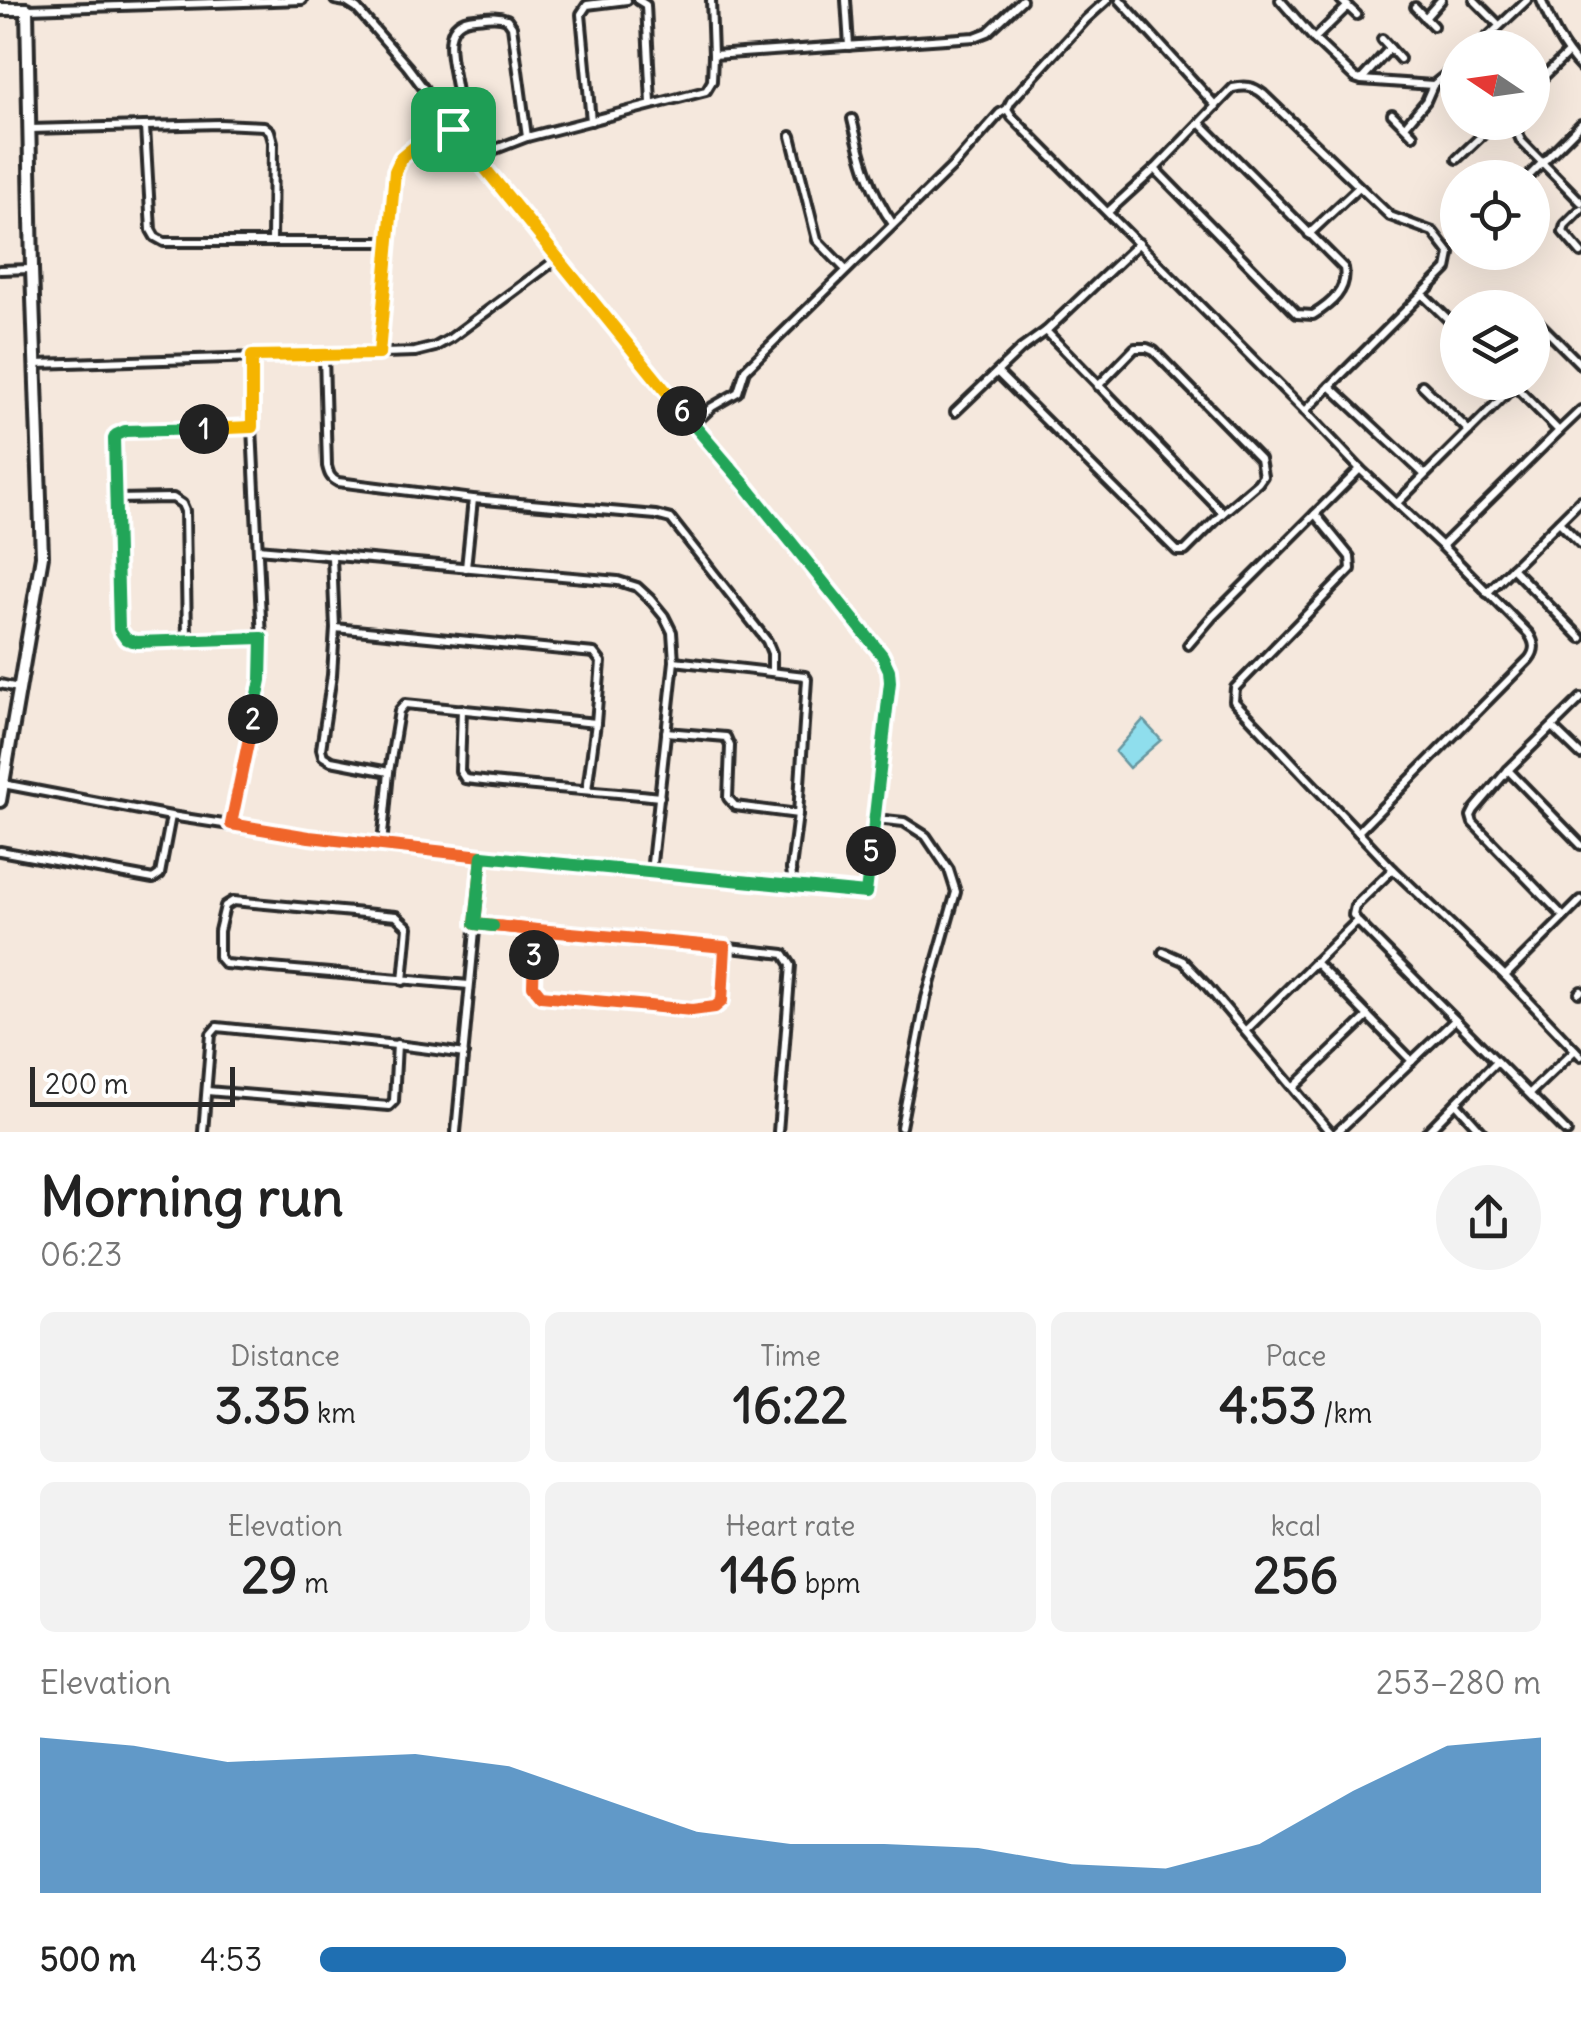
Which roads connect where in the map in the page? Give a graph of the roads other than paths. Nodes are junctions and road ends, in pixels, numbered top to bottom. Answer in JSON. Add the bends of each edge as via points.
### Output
{"nodes":[{"id":1,"x":284,"y":0,"type":"edge"},
{"id":2,"x":302,"y":0,"type":"edge"},
{"id":3,"x":335,"y":0,"type":"edge"},
{"id":4,"x":626,"y":0,"type":"edge"},
{"id":5,"x":638,"y":0,"type":"edge"},
{"id":6,"x":711,"y":0,"type":"edge"},
{"id":7,"x":846,"y":0,"type":"edge"},
{"id":8,"x":1022,"y":0,"type":"edge"},
{"id":9,"x":1107,"y":0,"type":"edge"},
{"id":10,"x":1120,"y":0,"type":"edge"},
{"id":11,"x":1280,"y":0,"type":"edge"},
{"id":12,"x":1441,"y":0,"type":"edge"},
{"id":13,"x":1474,"y":0,"type":"edge"},
{"id":14,"x":1527,"y":0,"type":"edge"},
{"id":15,"x":1541,"y":0,"type":"edge"},
{"id":16,"x":1344,"y":3,"type":"edge"},
{"id":17,"x":1416,"y":7,"type":"dead end"},
{"id":18,"x":0,"y":9,"type":"edge"},
{"id":19,"x":27,"y":9,"type":"junction"},
{"id":20,"x":1358,"y":15,"type":"dead end"},
{"id":21,"x":1426,"y":18,"type":"junction"},
{"id":22,"x":1499,"y":25,"type":"junction"},
{"id":23,"x":1433,"y":26,"type":"dead end"},
{"id":24,"x":1494,"y":30,"type":"edge"},
{"id":25,"x":1314,"y":39,"type":"junction"},
{"id":26,"x":1382,"y":40,"type":"dead end"},
{"id":27,"x":849,"y":46,"type":"junction"},
{"id":28,"x":1390,"y":48,"type":"junction"},
{"id":29,"x":712,"y":54,"type":"junction"},
{"id":30,"x":1567,"y":54,"type":"junction"},
{"id":31,"x":1400,"y":58,"type":"dead end"},
{"id":32,"x":1581,"y":68,"type":"edge"},
{"id":33,"x":1550,"y":71,"type":"edge"},
{"id":34,"x":1440,"y":79,"type":"edge"},
{"id":35,"x":1361,"y":80,"type":"junction"},
{"id":36,"x":1433,"y":84,"type":"junction"},
{"id":37,"x":651,"y":103,"type":"junction"},
{"id":38,"x":1216,"y":106,"type":"junction"},
{"id":39,"x":1008,"y":110,"type":"junction"},
{"id":40,"x":1392,"y":114,"type":"dead end"},
{"id":41,"x":852,"y":118,"type":"dead end"},
{"id":42,"x":447,"y":120,"type":"junction"},
{"id":43,"x":591,"y":122,"type":"junction"},
{"id":44,"x":1200,"y":124,"type":"junction"},
{"id":45,"x":1581,"y":124,"type":"edge"},
{"id":46,"x":1404,"y":126,"type":"junction"},
{"id":47,"x":145,"y":127,"type":"junction"},
{"id":48,"x":453,"y":129,"type":"junction"},
{"id":49,"x":30,"y":130,"type":"junction"},
{"id":50,"x":1414,"y":135,"type":"dead end"},
{"id":51,"x":791,"y":136,"type":"dead end"},
{"id":52,"x":527,"y":137,"type":"junction"},
{"id":53,"x":1477,"y":140,"type":"edge"},
{"id":54,"x":1522,"y":140,"type":"edge"},
{"id":55,"x":475,"y":158,"type":"junction"},
{"id":56,"x":1457,"y":159,"type":"dead end"},
{"id":57,"x":1541,"y":160,"type":"edge"},
{"id":58,"x":1545,"y":160,"type":"edge"},
{"id":59,"x":1155,"y":168,"type":"junction"},
{"id":60,"x":1550,"y":170,"type":"edge"},
{"id":61,"x":1360,"y":187,"type":"junction"},
{"id":62,"x":1581,"y":206,"type":"edge"},
{"id":63,"x":1108,"y":212,"type":"junction"},
{"id":64,"x":893,"y":224,"type":"junction"},
{"id":65,"x":1309,"y":234,"type":"junction"},
{"id":66,"x":272,"y":241,"type":"junction"},
{"id":67,"x":388,"y":242,"type":"junction"},
{"id":68,"x":1138,"y":243,"type":"junction"},
{"id":69,"x":1581,"y":253,"type":"edge"},
{"id":70,"x":557,"y":259,"type":"junction"},
{"id":71,"x":32,"y":269,"type":"junction"},
{"id":72,"x":0,"y":270,"type":"edge"},
{"id":73,"x":846,"y":270,"type":"junction"},
{"id":74,"x":1423,"y":295,"type":"junction"},
{"id":75,"x":1440,"y":312,"type":"edge"},
{"id":76,"x":1046,"y":331,"type":"junction"},
{"id":77,"x":1550,"y":334,"type":"edge"},
{"id":78,"x":379,"y":354,"type":"junction"},
{"id":79,"x":324,"y":355,"type":"junction"},
{"id":80,"x":252,"y":356,"type":"junction"},
{"id":81,"x":36,"y":364,"type":"junction"},
{"id":82,"x":1581,"y":364,"type":"edge"},
{"id":83,"x":998,"y":372,"type":"junction"},
{"id":84,"x":1422,"y":385,"type":"dead end"},
{"id":85,"x":1098,"y":386,"type":"junction"},
{"id":86,"x":1330,"y":386,"type":"junction"},
{"id":87,"x":1498,"y":400,"type":"edge"},
{"id":88,"x":1529,"y":400,"type":"edge"},
{"id":89,"x":1581,"y":410,"type":"edge"},
{"id":90,"x":1305,"y":411,"type":"junction"},
{"id":91,"x":955,"y":412,"type":"dead end"},
{"id":92,"x":693,"y":424,"type":"junction"},
{"id":93,"x":252,"y":427,"type":"junction"},
{"id":94,"x":1469,"y":431,"type":"junction"},
{"id":95,"x":1559,"y":431,"type":"junction"},
{"id":96,"x":1360,"y":469,"type":"junction"},
{"id":97,"x":1424,"y":474,"type":"junction"},
{"id":98,"x":473,"y":498,"type":"junction"},
{"id":99,"x":116,"y":499,"type":"junction"},
{"id":100,"x":1581,"y":500,"type":"edge"},
{"id":101,"x":1396,"y":503,"type":"junction"},
{"id":102,"x":1224,"y":513,"type":"junction"},
{"id":103,"x":1315,"y":514,"type":"junction"},
{"id":104,"x":1559,"y":522,"type":"junction"},
{"id":105,"x":1581,"y":544,"type":"edge"},
{"id":106,"x":1442,"y":546,"type":"junction"},
{"id":107,"x":258,"y":548,"type":"junction"},
{"id":108,"x":332,"y":556,"type":"junction"},
{"id":109,"x":466,"y":568,"type":"junction"},
{"id":110,"x":1512,"y":568,"type":"junction"},
{"id":111,"x":1487,"y":592,"type":"junction"},
{"id":112,"x":335,"y":628,"type":"junction"},
{"id":113,"x":262,"y":638,"type":"junction"},
{"id":114,"x":1581,"y":638,"type":"edge"},
{"id":115,"x":187,"y":640,"type":"junction"},
{"id":116,"x":1188,"y":645,"type":"dead end"},
{"id":117,"x":674,"y":660,"type":"junction"},
{"id":118,"x":772,"y":672,"type":"junction"},
{"id":119,"x":0,"y":684,"type":"edge"},
{"id":120,"x":18,"y":688,"type":"junction"},
{"id":121,"x":1581,"y":698,"type":"edge"},
{"id":122,"x":462,"y":709,"type":"junction"},
{"id":123,"x":596,"y":723,"type":"junction"},
{"id":124,"x":1552,"y":728,"type":"junction"},
{"id":125,"x":666,"y":732,"type":"junction"},
{"id":126,"x":1581,"y":755,"type":"edge"},
{"id":127,"x":1508,"y":770,"type":"junction"},
{"id":128,"x":389,"y":772,"type":"junction"},
{"id":129,"x":3,"y":784,"type":"junction"},
{"id":130,"x":587,"y":790,"type":"junction"},
{"id":131,"x":660,"y":797,"type":"junction"},
{"id":132,"x":0,"y":801,"type":"edge"},
{"id":133,"x":798,"y":814,"type":"junction"},
{"id":134,"x":170,"y":816,"type":"junction"},
{"id":135,"x":875,"y":820,"type":"junction"},
{"id":136,"x":231,"y":824,"type":"junction"},
{"id":137,"x":1358,"y":832,"type":"junction"},
{"id":138,"x":382,"y":845,"type":"junction"},
{"id":139,"x":1581,"y":845,"type":"edge"},
{"id":140,"x":0,"y":851,"type":"edge"},
{"id":141,"x":482,"y":856,"type":"junction"},
{"id":142,"x":1392,"y":869,"type":"junction"},
{"id":143,"x":651,"y":872,"type":"junction"},
{"id":144,"x":794,"y":886,"type":"junction"},
{"id":145,"x":1581,"y":900,"type":"edge"},
{"id":146,"x":1564,"y":917,"type":"junction"},
{"id":147,"x":1357,"y":921,"type":"junction"},
{"id":148,"x":475,"y":924,"type":"junction"},
{"id":149,"x":535,"y":930,"type":"junction"},
{"id":150,"x":725,"y":947,"type":"junction"},
{"id":151,"x":1163,"y":952,"type":"dead end"},
{"id":152,"x":1315,"y":962,"type":"junction"},
{"id":153,"x":1505,"y":976,"type":"junction"},
{"id":154,"x":402,"y":981,"type":"junction"},
{"id":155,"x":470,"y":986,"type":"junction"},
{"id":156,"x":1368,"y":1016,"type":"junction"},
{"id":157,"x":1455,"y":1020,"type":"junction"},
{"id":158,"x":1246,"y":1030,"type":"junction"},
{"id":159,"x":397,"y":1044,"type":"junction"},
{"id":160,"x":1578,"y":1053,"type":"edge"},
{"id":161,"x":464,"y":1054,"type":"junction"},
{"id":162,"x":1412,"y":1061,"type":"junction"},
{"id":163,"x":1496,"y":1062,"type":"junction"},
{"id":164,"x":1294,"y":1087,"type":"junction"},
{"id":165,"x":208,"y":1091,"type":"junction"},
{"id":166,"x":1530,"y":1094,"type":"junction"},
{"id":167,"x":1456,"y":1103,"type":"junction"},
{"id":168,"x":900,"y":1126,"type":"dead end"},
{"id":169,"x":203,"y":1132,"type":"edge"},
{"id":170,"x":456,"y":1132,"type":"edge"},
{"id":171,"x":778,"y":1132,"type":"edge"},
{"id":172,"x":1334,"y":1132,"type":"edge"},
{"id":173,"x":1428,"y":1132,"type":"edge"},
{"id":174,"x":1482,"y":1132,"type":"edge"},
{"id":175,"x":1567,"y":1132,"type":"edge"}],
"edges":[{"from":1,"to":2,"type":"street"},
{"from":1,"to":19,"type":"street"},
{"from":3,"to":42,"type":"street","via":[[357,9]]},
{"from":4,"to":43,"type":"street","via":[[582,9]]},
{"from":5,"to":37,"type":"street","via":[[646,5]]},
{"from":6,"to":29,"type":"street"},
{"from":7,"to":27,"type":"street"},
{"from":8,"to":27,"type":"street","via":[[975,37]]},
{"from":9,"to":39,"type":"street"},
{"from":10,"to":38,"type":"street"},
{"from":11,"to":25,"type":"street"},
{"from":12,"to":21,"type":"street"},
{"from":13,"to":22,"type":"street"},
{"from":14,"to":22,"type":"street"},
{"from":15,"to":30,"type":"street"},
{"from":16,"to":20,"type":"street"},
{"from":16,"to":25,"type":"street"},
{"from":17,"to":21,"type":"street"},
{"from":18,"to":19,"type":"street"},
{"from":19,"to":49,"type":"street"},
{"from":21,"to":23,"type":"street"},
{"from":22,"to":24,"type":"street"},
{"from":25,"to":35,"type":"street"},
{"from":26,"to":28,"type":"street"},
{"from":27,"to":29,"type":"street"},
{"from":28,"to":31,"type":"street"},
{"from":28,"to":35,"type":"street"},
{"from":29,"to":37,"type":"street","via":[[706,91]]},
{"from":30,"to":32,"type":"street"},
{"from":30,"to":33,"type":"street"},
{"from":34,"to":36,"type":"street"},
{"from":35,"to":36,"type":"street"},
{"from":36,"to":46,"type":"street"},
{"from":37,"to":43,"type":"street"},
{"from":38,"to":44,"type":"street"},
{"from":38,"to":61,"type":"street","via":[[1234,88],[1255,88]]},
{"from":39,"to":63,"type":"street"},
{"from":39,"to":64,"type":"street"},
{"from":40,"to":46,"type":"street"},
{"from":41,"to":64,"type":"street","via":[[864,168]]},
{"from":42,"to":48,"type":"street"},
{"from":42,"to":67,"type":"street","via":[[401,158]]},
{"from":43,"to":52,"type":"street"},
{"from":44,"to":59,"type":"street"},
{"from":44,"to":65,"type":"street"},
{"from":45,"to":58,"type":"street"},
{"from":46,"to":50,"type":"street"},
{"from":47,"to":49,"type":"street"},
{"from":47,"to":66,"type":"street","via":[[155,237]]},
{"from":47,"to":66,"type":"street","via":[[264,126],[273,142]]},
{"from":48,"to":52,"type":"street","via":[[458,109],[451,32],[465,18],[498,16],[512,26]]},
{"from":48,"to":55,"type":"street"},
{"from":49,"to":71,"type":"street"},
{"from":51,"to":73,"type":"street","via":[[817,240]]},
{"from":52,"to":55,"type":"street"},
{"from":53,"to":56,"type":"street"},
{"from":54,"to":57,"type":"street"},
{"from":55,"to":70,"type":"street"},
{"from":59,"to":63,"type":"street"},
{"from":59,"to":65,"type":"street","via":[[1304,315],[1329,303],[1346,278]]},
{"from":60,"to":62,"type":"street"},
{"from":61,"to":65,"type":"street"},
{"from":61,"to":74,"type":"street","via":[[1390,216],[1433,232],[1449,251],[1447,269]]},
{"from":62,"to":69,"type":"street","via":[[1563,232]]},
{"from":63,"to":68,"type":"street"},
{"from":64,"to":73,"type":"street"},
{"from":66,"to":67,"type":"street"},
{"from":67,"to":78,"type":"street"},
{"from":68,"to":76,"type":"street"},
{"from":68,"to":90,"type":"street"},
{"from":70,"to":78,"type":"street","via":[[452,338],[415,352]]},
{"from":70,"to":92,"type":"street"},
{"from":71,"to":72,"type":"street"},
{"from":71,"to":81,"type":"street"},
{"from":73,"to":92,"type":"street","via":[[745,370],[738,392]]},
{"from":74,"to":75,"type":"street"},
{"from":74,"to":86,"type":"street"},
{"from":76,"to":83,"type":"street"},
{"from":76,"to":85,"type":"street"},
{"from":77,"to":82,"type":"street"},
{"from":78,"to":79,"type":"street"},
{"from":79,"to":80,"type":"street"},
{"from":79,"to":98,"type":"street","via":[[333,480]]},
{"from":80,"to":81,"type":"street"},
{"from":80,"to":93,"type":"street"},
{"from":81,"to":120,"type":"street","via":[[42,556]]},
{"from":83,"to":91,"type":"street"},
{"from":83,"to":102,"type":"street","via":[[1177,551],[1185,551]]},
{"from":84,"to":94,"type":"street"},
{"from":85,"to":102,"type":"street"},
{"from":85,"to":102,"type":"street","via":[[1136,348],[1154,351],[1260,459],[1263,476]]},
{"from":86,"to":90,"type":"street"},
{"from":86,"to":97,"type":"street"},
{"from":87,"to":94,"type":"street"},
{"from":88,"to":95,"type":"street"},
{"from":89,"to":95,"type":"street"},
{"from":90,"to":96,"type":"street"},
{"from":92,"to":135,"type":"street","via":[[889,670]]},
{"from":93,"to":99,"type":"street","via":[[120,432],[114,444]]},
{"from":93,"to":107,"type":"street"},
{"from":94,"to":97,"type":"street"},
{"from":95,"to":106,"type":"street"},
{"from":96,"to":101,"type":"street"},
{"from":96,"to":103,"type":"street"},
{"from":97,"to":101,"type":"street"},
{"from":98,"to":109,"type":"street"},
{"from":98,"to":118,"type":"street","via":[[671,518],[767,640]]},
{"from":99,"to":115,"type":"street","via":[[122,635],[136,642]]},
{"from":99,"to":115,"type":"street","via":[[173,498],[182,504]]},
{"from":100,"to":104,"type":"street"},
{"from":101,"to":106,"type":"street"},
{"from":103,"to":116,"type":"street"},
{"from":103,"to":137,"type":"street","via":[[1350,557],[1350,568],[1235,688],[1234,701]]},
{"from":104,"to":105,"type":"street"},
{"from":104,"to":110,"type":"street"},
{"from":106,"to":111,"type":"street"},
{"from":107,"to":108,"type":"street"},
{"from":107,"to":113,"type":"street"},
{"from":108,"to":109,"type":"street"},
{"from":108,"to":112,"type":"street"},
{"from":109,"to":117,"type":"street","via":[[637,587],[670,625]]},
{"from":110,"to":111,"type":"street"},
{"from":110,"to":114,"type":"street"},
{"from":111,"to":137,"type":"street","via":[[1529,634],[1534,652]]},
{"from":112,"to":123,"type":"street","via":[[594,653],[601,662]]},
{"from":112,"to":128,"type":"street","via":[[323,756]]},
{"from":113,"to":115,"type":"street"},
{"from":113,"to":136,"type":"street","via":[[261,680]]},
{"from":117,"to":118,"type":"street"},
{"from":117,"to":125,"type":"street"},
{"from":118,"to":133,"type":"street","via":[[807,680]]},
{"from":119,"to":120,"type":"street"},
{"from":120,"to":129,"type":"street"},
{"from":121,"to":124,"type":"street"},
{"from":122,"to":123,"type":"street"},
{"from":122,"to":128,"type":"street","via":[[405,704]]},
{"from":122,"to":130,"type":"street","via":[[465,779]]},
{"from":123,"to":130,"type":"street"},
{"from":124,"to":126,"type":"street"},
{"from":124,"to":127,"type":"street"},
{"from":125,"to":131,"type":"street"},
{"from":125,"to":133,"type":"street","via":[[726,737],[731,802]]},
{"from":127,"to":139,"type":"street"},
{"from":127,"to":146,"type":"street","via":[[1474,810],[1473,823]]},
{"from":128,"to":138,"type":"street"},
{"from":129,"to":132,"type":"street"},
{"from":129,"to":134,"type":"street"},
{"from":130,"to":131,"type":"street"},
{"from":131,"to":143,"type":"street"},
{"from":133,"to":144,"type":"street"},
{"from":134,"to":136,"type":"street"},
{"from":134,"to":140,"type":"street","via":[[160,874],[153,880]]},
{"from":135,"to":144,"type":"street","via":[[866,893]]},
{"from":135,"to":168,"type":"street","via":[[904,822],[926,836],[956,892]]},
{"from":136,"to":138,"type":"street"},
{"from":137,"to":142,"type":"street"},
{"from":138,"to":141,"type":"street"},
{"from":141,"to":143,"type":"street"},
{"from":141,"to":148,"type":"street"},
{"from":142,"to":147,"type":"street","via":[[1355,906]]},
{"from":142,"to":153,"type":"street"},
{"from":143,"to":144,"type":"street"},
{"from":145,"to":146,"type":"street"},
{"from":146,"to":153,"type":"street"},
{"from":147,"to":152,"type":"street"},
{"from":147,"to":157,"type":"street"},
{"from":148,"to":149,"type":"street"},
{"from":148,"to":155,"type":"street"},
{"from":149,"to":150,"type":"street"},
{"from":149,"to":150,"type":"street","via":[[532,981],[541,996],[692,1010],[722,1001]]},
{"from":150,"to":171,"type":"street","via":[[777,952],[791,965]]},
{"from":151,"to":158,"type":"street","via":[[1183,961]]},
{"from":152,"to":156,"type":"street"},
{"from":152,"to":158,"type":"street"},
{"from":153,"to":160,"type":"street"},
{"from":154,"to":154,"type":"street","via":[[225,964],[219,957],[225,906],[396,916],[408,928]]},
{"from":154,"to":155,"type":"street"},
{"from":155,"to":161,"type":"street"},
{"from":156,"to":162,"type":"street"},
{"from":156,"to":164,"type":"street"},
{"from":157,"to":162,"type":"street"},
{"from":157,"to":163,"type":"street"},
{"from":158,"to":164,"type":"street"},
{"from":159,"to":161,"type":"street"},
{"from":159,"to":165,"type":"street","via":[[394,1101],[386,1107]]},
{"from":159,"to":165,"type":"street","via":[[218,1027],[211,1034]]},
{"from":160,"to":166,"type":"street"},
{"from":161,"to":170,"type":"street"},
{"from":162,"to":172,"type":"street"},
{"from":163,"to":166,"type":"street"},
{"from":163,"to":167,"type":"street"},
{"from":164,"to":172,"type":"street"},
{"from":165,"to":169,"type":"street"},
{"from":166,"to":175,"type":"street"},
{"from":167,"to":173,"type":"street"},
{"from":167,"to":174,"type":"street"}]}
